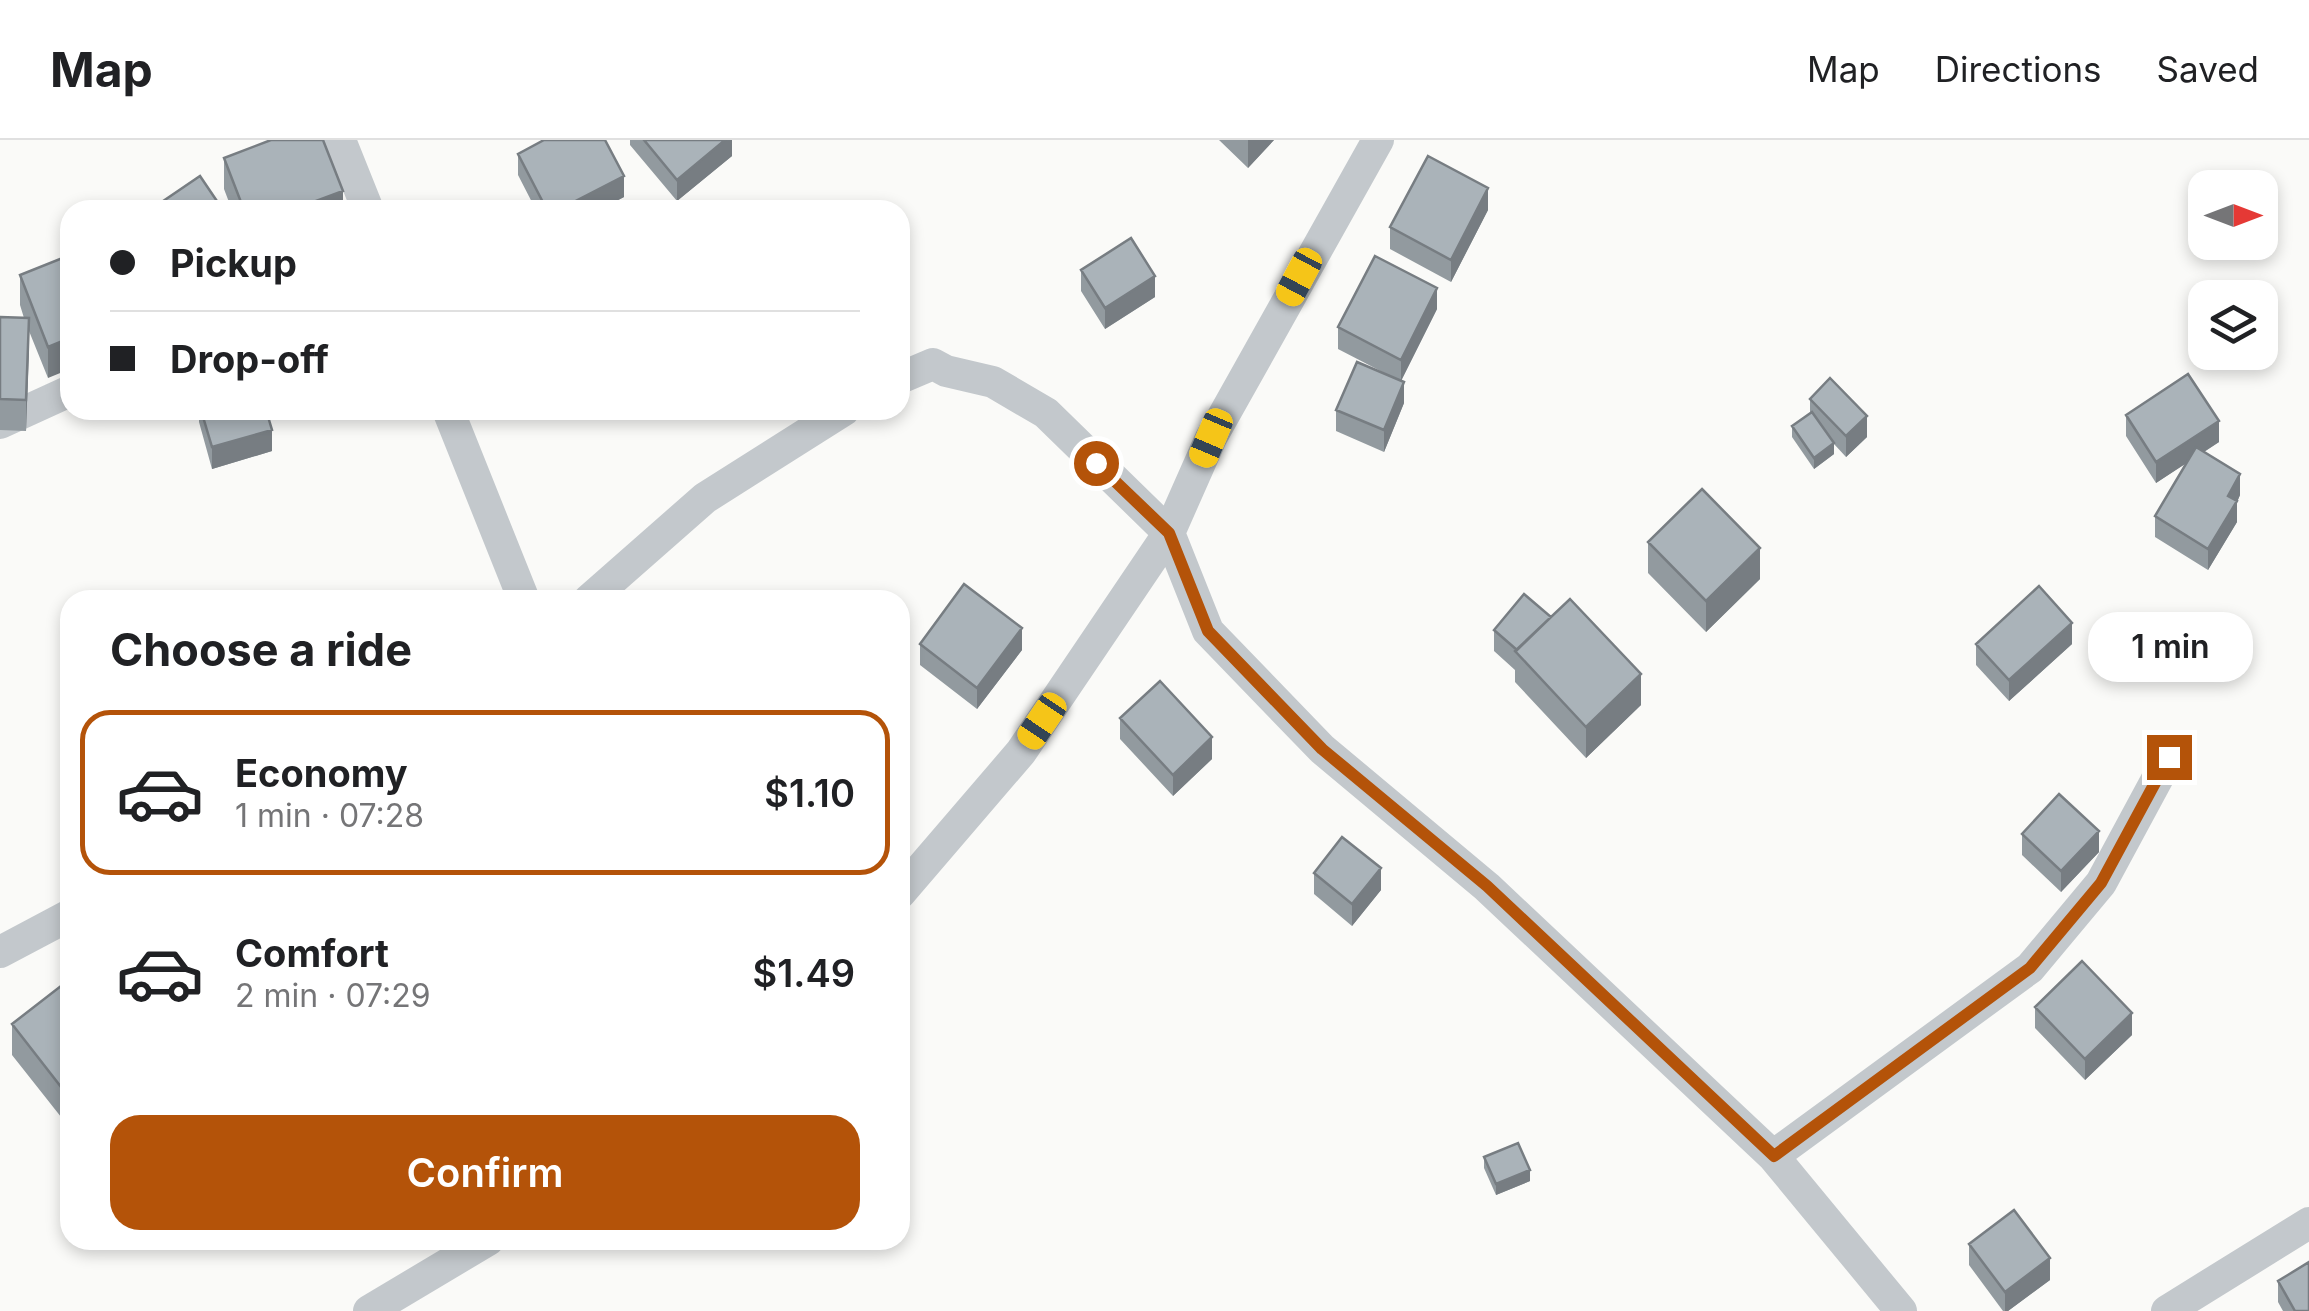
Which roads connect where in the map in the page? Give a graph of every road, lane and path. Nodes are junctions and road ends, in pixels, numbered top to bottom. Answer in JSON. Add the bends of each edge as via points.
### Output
{"nodes":[{"id":1,"x":340,"y":140,"type":"edge"},
{"id":2,"x":1378,"y":140,"type":"edge"},
{"id":3,"x":364,"y":200,"type":"edge"},
{"id":4,"x":910,"y":374,"type":"edge"},
{"id":5,"x":60,"y":396,"type":"edge"},
{"id":6,"x":452,"y":420,"type":"edge"},
{"id":7,"x":828,"y":420,"type":"edge"},
{"id":8,"x":0,"y":423,"type":"edge"},
{"id":9,"x":1169,"y":533,"type":"junction"},
{"id":10,"x":520,"y":590,"type":"edge"},
{"id":11,"x":599,"y":590,"type":"edge"},
{"id":12,"x":2169,"y":757,"type":"dead end"},
{"id":13,"x":910,"y":881,"type":"edge"},
{"id":14,"x":60,"y":920,"type":"edge"},
{"id":15,"x":0,"y":952,"type":"edge"},
{"id":16,"x":1774,"y":1156,"type":"junction"},
{"id":17,"x":2309,"y":1223,"type":"edge"},
{"id":18,"x":471,"y":1250,"type":"edge"},
{"id":19,"x":369,"y":1311,"type":"edge"},
{"id":20,"x":1901,"y":1311,"type":"edge"},
{"id":21,"x":2167,"y":1311,"type":"edge"}],
"edges":[{"from":1,"to":3,"type":"street"},
{"from":2,"to":9,"type":"street","via":[[1211,438]]},
{"from":4,"to":9,"type":"street","via":[[933,364],[993,382],[1046,413]]},
{"from":5,"to":8,"type":"street"},
{"from":6,"to":10,"type":"street"},
{"from":7,"to":11,"type":"street","via":[[705,498]]},
{"from":9,"to":13,"type":"street","via":[[1021,752]]},
{"from":9,"to":16,"type":"street","via":[[1208,631],[1322,749],[1487,886]]},
{"from":12,"to":16,"type":"street","via":[[2101,883],[2030,968]]},
{"from":14,"to":15,"type":"street"},
{"from":16,"to":20,"type":"street"},
{"from":17,"to":21,"type":"street"},
{"from":18,"to":19,"type":"street"}]}
